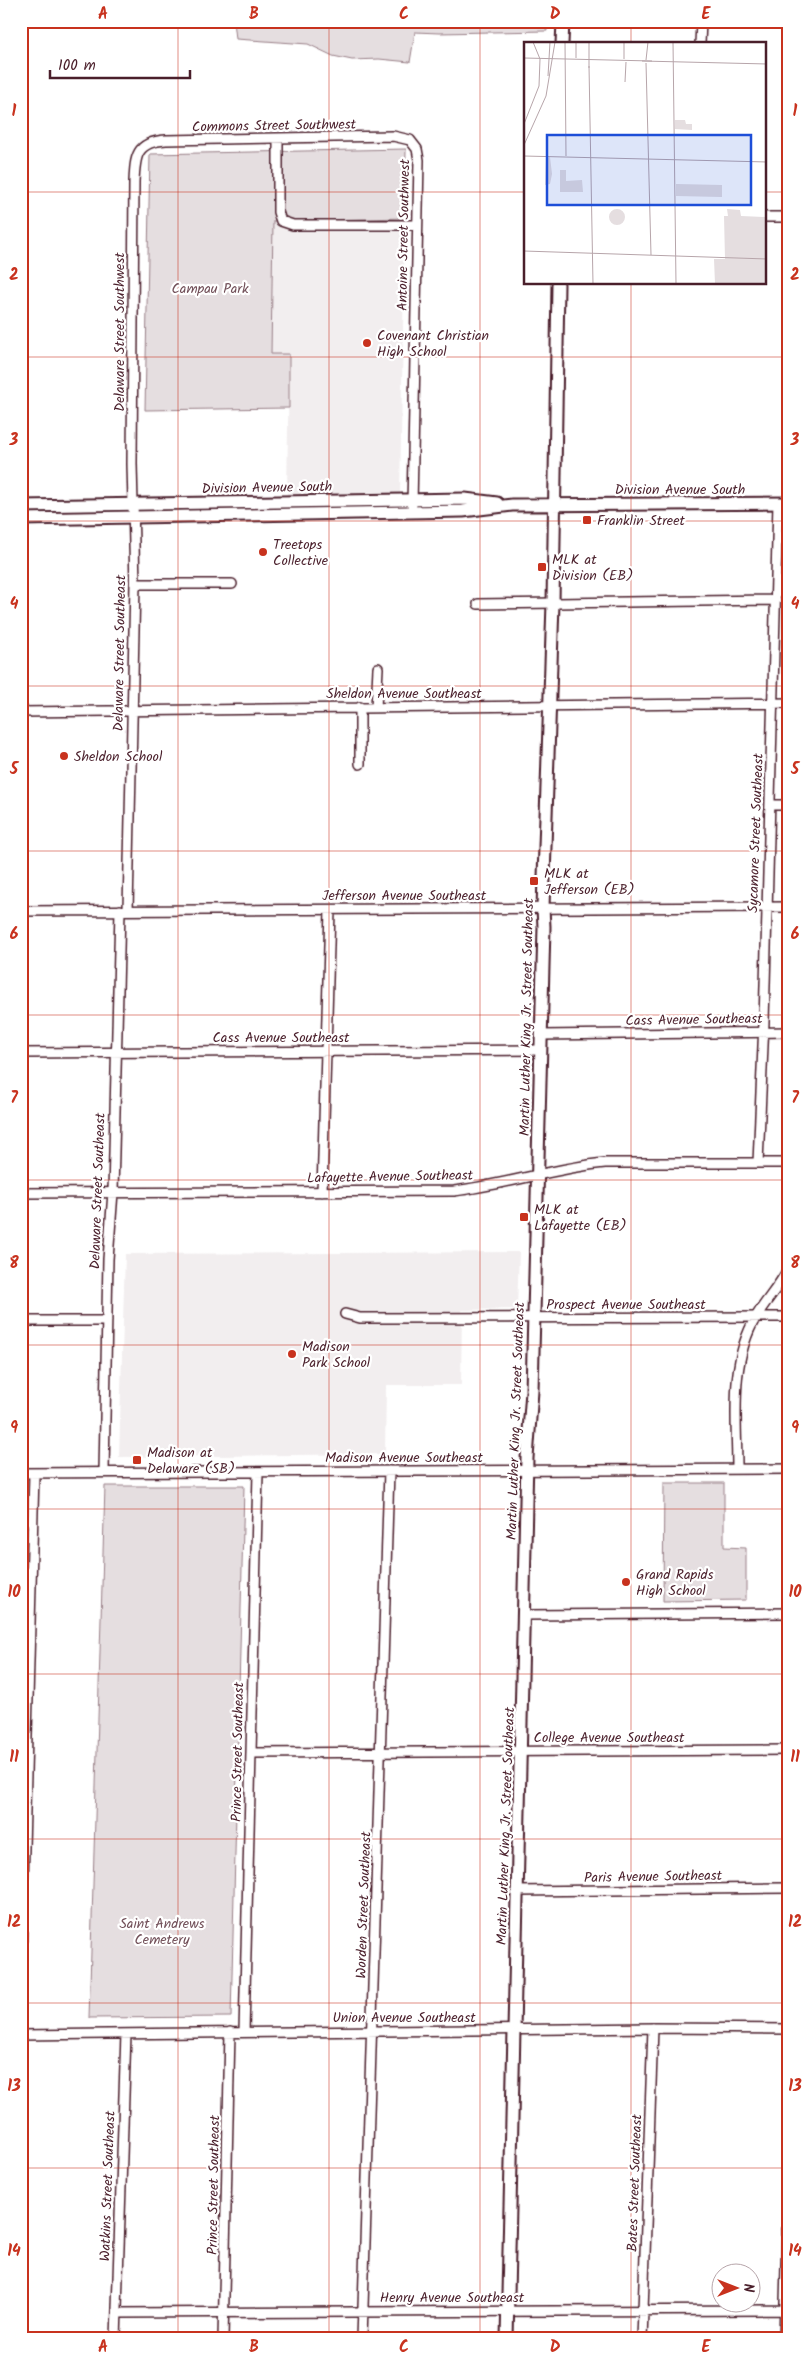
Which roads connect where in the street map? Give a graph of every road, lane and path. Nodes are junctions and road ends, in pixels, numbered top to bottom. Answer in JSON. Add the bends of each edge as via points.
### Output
{"nodes":[{"id":1,"x":563,"y":21,"type":"edge"},
{"id":2,"x":701,"y":21,"type":"edge"},
{"id":3,"x":562,"y":42,"type":"edge"},
{"id":4,"x":700,"y":42,"type":"edge"},
{"id":5,"x":278,"y":138,"type":"junction"},
{"id":6,"x":410,"y":140,"type":"joint"},
{"id":7,"x":141,"y":149,"type":"joint"},
{"id":8,"x":766,"y":217,"type":"edge"},
{"id":9,"x":788,"y":217,"type":"edge"},
{"id":10,"x":418,"y":225,"type":"junction"},
{"id":11,"x":558,"y":285,"type":"edge"},
{"id":12,"x":412,"y":500,"type":"junction"},
{"id":13,"x":783,"y":503,"type":"edge"},
{"id":14,"x":133,"y":504,"type":"junction"},
{"id":15,"x":512,"y":505,"type":"junction"},
{"id":16,"x":554,"y":505,"type":"junction"},
{"id":17,"x":21,"y":506,"type":"edge"},
{"id":18,"x":412,"y":512,"type":"junction"},
{"id":19,"x":134,"y":518,"type":"junction"},
{"id":20,"x":21,"y":519,"type":"edge"},
{"id":21,"x":135,"y":584,"type":"junction"},
{"id":22,"x":232,"y":584,"type":"dead end"},
{"id":23,"x":776,"y":600,"type":"junction"},
{"id":24,"x":552,"y":603,"type":"junction"},
{"id":25,"x":478,"y":604,"type":"dead end"},
{"id":26,"x":378,"y":668,"type":"dead end"},
{"id":27,"x":772,"y":703,"type":"junction"},
{"id":28,"x":788,"y":703,"type":"edge"},
{"id":29,"x":549,"y":705,"type":"junction"},
{"id":30,"x":360,"y":707,"type":"junction"},
{"id":31,"x":376,"y":708,"type":"junction"},
{"id":32,"x":131,"y":710,"type":"junction"},
{"id":33,"x":21,"y":712,"type":"edge"},
{"id":34,"x":360,"y":764,"type":"dead end"},
{"id":35,"x":770,"y":805,"type":"junction"},
{"id":36,"x":788,"y":805,"type":"edge"},
{"id":37,"x":767,"y":907,"type":"junction"},
{"id":38,"x":788,"y":907,"type":"edge"},
{"id":39,"x":543,"y":908,"type":"junction"},
{"id":40,"x":124,"y":910,"type":"junction"},
{"id":41,"x":330,"y":910,"type":"junction"},
{"id":42,"x":21,"y":911,"type":"edge"},
{"id":43,"x":764,"y":1032,"type":"junction"},
{"id":44,"x":788,"y":1032,"type":"edge"},
{"id":45,"x":541,"y":1035,"type":"junction"},
{"id":46,"x":541,"y":1050,"type":"junction"},
{"id":47,"x":327,"y":1051,"type":"junction"},
{"id":48,"x":115,"y":1052,"type":"junction"},
{"id":49,"x":21,"y":1053,"type":"edge"},
{"id":50,"x":758,"y":1163,"type":"junction"},
{"id":51,"x":788,"y":1163,"type":"edge"},
{"id":52,"x":537,"y":1177,"type":"junction"},
{"id":53,"x":113,"y":1192,"type":"junction"},
{"id":54,"x":322,"y":1192,"type":"junction"},
{"id":55,"x":21,"y":1193,"type":"edge"},
{"id":56,"x":788,"y":1269,"type":"edge"},
{"id":57,"x":345,"y":1314,"type":"dead end"},
{"id":58,"x":756,"y":1317,"type":"junction"},
{"id":59,"x":788,"y":1317,"type":"edge"},
{"id":60,"x":534,"y":1318,"type":"junction"},
{"id":61,"x":21,"y":1321,"type":"edge"},
{"id":62,"x":107,"y":1321,"type":"junction"},
{"id":63,"x":737,"y":1469,"type":"junction"},
{"id":64,"x":788,"y":1469,"type":"edge"},
{"id":65,"x":527,"y":1470,"type":"junction"},
{"id":66,"x":389,"y":1471,"type":"junction"},
{"id":67,"x":104,"y":1472,"type":"junction"},
{"id":68,"x":258,"y":1473,"type":"junction"},
{"id":69,"x":21,"y":1474,"type":"edge"},
{"id":70,"x":34,"y":1474,"type":"junction"},
{"id":71,"x":788,"y":1613,"type":"edge"},
{"id":72,"x":525,"y":1615,"type":"junction"},
{"id":73,"x":788,"y":1750,"type":"edge"},
{"id":74,"x":381,"y":1751,"type":"junction"},
{"id":75,"x":522,"y":1751,"type":"junction"},
{"id":76,"x":251,"y":1754,"type":"junction"},
{"id":77,"x":788,"y":1888,"type":"edge"},
{"id":78,"x":518,"y":1891,"type":"junction"},
{"id":79,"x":21,"y":1960,"type":"edge"},
{"id":80,"x":653,"y":2028,"type":"junction"},
{"id":81,"x":788,"y":2029,"type":"edge"},
{"id":82,"x":514,"y":2030,"type":"junction"},
{"id":83,"x":373,"y":2031,"type":"junction"},
{"id":84,"x":230,"y":2032,"type":"junction"},
{"id":85,"x":244,"y":2032,"type":"junction"},
{"id":86,"x":126,"y":2034,"type":"junction"},
{"id":87,"x":21,"y":2035,"type":"edge"},
{"id":88,"x":788,"y":2191,"type":"edge"},
{"id":89,"x":643,"y":2310,"type":"junction"},
{"id":90,"x":786,"y":2310,"type":"edge"},
{"id":91,"x":363,"y":2311,"type":"junction"},
{"id":92,"x":117,"y":2312,"type":"junction"},
{"id":93,"x":224,"y":2312,"type":"junction"},
{"id":94,"x":508,"y":2312,"type":"junction"},
{"id":95,"x":116,"y":2339,"type":"edge"},
{"id":96,"x":223,"y":2339,"type":"edge"},
{"id":97,"x":362,"y":2339,"type":"edge"},
{"id":98,"x":507,"y":2339,"type":"edge"},
{"id":99,"x":642,"y":2339,"type":"edge"},
{"id":100,"x":784,"y":2339,"type":"edge"}],
"edges":[{"from":1,"to":3,"type":"main road"},
{"from":2,"to":4,"type":"street"},
{"from":5,"to":6,"type":"street","name":"Commons Street Southwest","via":[[393,136]]},
{"from":5,"to":7,"type":"street","name":"Commons Street Southwest","via":[[153,141]]},
{"from":5,"to":10,"type":"street","via":[[278,212],[281,221],[293,226]]},
{"from":6,"to":10,"type":"street","name":"Antoine Street Southwest","via":[[417,149],[419,160]]},
{"from":7,"to":14,"type":"street","name":"Delaware Street Southwest","via":[[135,161],[134,182]]},
{"from":8,"to":9,"type":"street"},
{"from":10,"to":12,"type":"street","name":"Antoine Street Southwest"},
{"from":11,"to":16,"type":"main road","name":"Martin Luther King Jr. Street Southeast"},
{"from":12,"to":14,"type":"main road","name":"Division Avenue South"},
{"from":12,"to":15,"type":"main road","name":"Division Avenue South","via":[[465,499]]},
{"from":12,"to":18,"type":"street","name":"Antoine Street Southwest"},
{"from":13,"to":16,"type":"main road","name":"Division Avenue South"},
{"from":13,"to":23,"type":"street","name":"Sycamore Street Southeast"},
{"from":14,"to":17,"type":"main road","name":"Division Avenue South"},
{"from":14,"to":19,"type":"street","name":"Delaware Street Southwest"},
{"from":15,"to":16,"type":"main road","name":"Division Avenue South"},
{"from":15,"to":18,"type":"main road","name":"Division Avenue South","via":[[463,511]]},
{"from":16,"to":24,"type":"main road","name":"Martin Luther King Jr. Street Southeast"},
{"from":18,"to":19,"type":"main road","name":"Division Avenue South"},
{"from":19,"to":20,"type":"main road","name":"Division Avenue South"},
{"from":19,"to":21,"type":"street","name":"Delaware Street Southeast"},
{"from":21,"to":22,"type":"street"},
{"from":21,"to":32,"type":"street","name":"Delaware Street Southeast"},
{"from":23,"to":24,"type":"street"},
{"from":23,"to":27,"type":"street","name":"Sycamore Street Southeast"},
{"from":24,"to":25,"type":"street"},
{"from":24,"to":29,"type":"main road","name":"Martin Luther King Jr. Street Southeast"},
{"from":26,"to":31,"type":"street"},
{"from":27,"to":28,"type":"street","name":"Sheldon Avenue Southeast"},
{"from":27,"to":29,"type":"street","name":"Sheldon Avenue Southeast"},
{"from":27,"to":35,"type":"street","name":"Sycamore Street Southeast"},
{"from":29,"to":31,"type":"street","name":"Sheldon Avenue Southeast"},
{"from":29,"to":39,"type":"main road","name":"Martin Luther King Jr. Street Southeast"},
{"from":30,"to":31,"type":"street","name":"Sheldon Avenue Southeast"},
{"from":30,"to":32,"type":"street","name":"Sheldon Avenue Southeast"},
{"from":30,"to":34,"type":"street"},
{"from":32,"to":33,"type":"street","name":"Sheldon Avenue Southeast"},
{"from":32,"to":40,"type":"street","name":"Delaware Street Southeast"},
{"from":35,"to":36,"type":"street"},
{"from":35,"to":37,"type":"street","name":"Sycamore Street Southeast"},
{"from":37,"to":38,"type":"street","name":"Jefferson Avenue Southeast"},
{"from":37,"to":39,"type":"street","name":"Jefferson Avenue Southeast"},
{"from":37,"to":43,"type":"street","name":"Sycamore Street Southeast"},
{"from":39,"to":41,"type":"street","name":"Jefferson Avenue Southeast"},
{"from":39,"to":45,"type":"main road","name":"Martin Luther King Jr. Street Southeast"},
{"from":40,"to":41,"type":"street","name":"Jefferson Avenue Southeast"},
{"from":40,"to":42,"type":"street","name":"Jefferson Avenue Southeast"},
{"from":40,"to":48,"type":"street","name":"Delaware Street Southeast"},
{"from":41,"to":47,"type":"street"},
{"from":43,"to":44,"type":"street","name":"Cass Avenue Southeast"},
{"from":43,"to":45,"type":"street","name":"Cass Avenue Southeast"},
{"from":43,"to":50,"type":"street","name":"Sycamore Street Southeast"},
{"from":45,"to":46,"type":"main road","name":"Martin Luther King Jr. Street Southeast"},
{"from":46,"to":47,"type":"street","name":"Cass Avenue Southeast"},
{"from":46,"to":52,"type":"main road","name":"Martin Luther King Jr. Street Southeast"},
{"from":47,"to":48,"type":"street","name":"Cass Avenue Southeast"},
{"from":47,"to":54,"type":"street"},
{"from":48,"to":49,"type":"street","name":"Cass Avenue Southeast"},
{"from":48,"to":53,"type":"street","name":"Delaware Street Southeast"},
{"from":50,"to":51,"type":"street","name":"Lafayette Avenue Southeast"},
{"from":50,"to":52,"type":"street","name":"Lafayette Avenue Southeast","via":[[606,1164]]},
{"from":52,"to":54,"type":"street","name":"Lafayette Avenue Southeast","via":[[454,1191]]},
{"from":52,"to":60,"type":"main road","name":"Martin Luther King Jr. Street Southeast"},
{"from":53,"to":54,"type":"street","name":"Lafayette Avenue Southeast"},
{"from":53,"to":55,"type":"street","name":"Lafayette Avenue Southeast"},
{"from":53,"to":62,"type":"street","name":"Delaware Street Southeast"},
{"from":56,"to":58,"type":"street"},
{"from":57,"to":60,"type":"street","name":"Prospect Avenue Southeast","via":[[360,1318]]},
{"from":58,"to":59,"type":"street","name":"Prospect Avenue Southeast"},
{"from":58,"to":60,"type":"street","name":"Prospect Avenue Southeast"},
{"from":58,"to":63,"type":"street","via":[[745,1341],[738,1369]]},
{"from":60,"to":65,"type":"main road","name":"Martin Luther King Jr. Street Southeast"},
{"from":61,"to":62,"type":"street"},
{"from":62,"to":67,"type":"street","name":"Delaware Street Southeast"},
{"from":63,"to":64,"type":"street","name":"Madison Avenue Southeast"},
{"from":63,"to":65,"type":"street","name":"Madison Avenue Southeast"},
{"from":65,"to":66,"type":"street","name":"Madison Avenue Southeast"},
{"from":65,"to":72,"type":"main road","name":"Martin Luther King Jr. Street Southeast"},
{"from":66,"to":68,"type":"street","name":"Madison Avenue Southeast"},
{"from":66,"to":74,"type":"street","name":"Worden Street Southeast"},
{"from":67,"to":68,"type":"street","name":"Madison Avenue Southeast"},
{"from":67,"to":70,"type":"street","name":"Madison Avenue Southeast"},
{"from":68,"to":76,"type":"street","name":"Prince Street Southeast"},
{"from":69,"to":70,"type":"street","name":"Madison Avenue Southeast"},
{"from":70,"to":79,"type":"street"},
{"from":71,"to":72,"type":"street"},
{"from":72,"to":75,"type":"main road","name":"Martin Luther King Jr. Street Southeast"},
{"from":73,"to":75,"type":"street","name":"College Avenue Southeast"},
{"from":74,"to":75,"type":"street","name":"College Avenue Southeast"},
{"from":74,"to":76,"type":"street","name":"College Avenue Southeast"},
{"from":74,"to":83,"type":"street","name":"Worden Street Southeast"},
{"from":75,"to":78,"type":"main road","name":"Martin Luther King Jr. Street Southeast"},
{"from":76,"to":85,"type":"street","name":"Prince Street Southeast"},
{"from":77,"to":78,"type":"street","name":"Paris Avenue Southeast"},
{"from":78,"to":82,"type":"main road","name":"Martin Luther King Jr. Street Southeast"},
{"from":80,"to":81,"type":"street","name":"Union Avenue Southeast"},
{"from":80,"to":82,"type":"street","name":"Union Avenue Southeast"},
{"from":80,"to":89,"type":"street","name":"Bates Street Southeast"},
{"from":82,"to":83,"type":"street","name":"Union Avenue Southeast"},
{"from":82,"to":94,"type":"main road","name":"Martin Luther King Jr. Street Southeast"},
{"from":83,"to":85,"type":"street","name":"Union Avenue Southeast"},
{"from":83,"to":91,"type":"street","name":"Worden Street Southeast"},
{"from":84,"to":85,"type":"street","name":"Union Avenue Southeast"},
{"from":84,"to":86,"type":"street","name":"Union Avenue Southeast"},
{"from":84,"to":93,"type":"street","name":"Prince Street Southeast"},
{"from":86,"to":87,"type":"street","name":"Union Avenue Southeast"},
{"from":86,"to":92,"type":"street","name":"Watkins Street Southeast"},
{"from":88,"to":90,"type":"street"},
{"from":89,"to":90,"type":"street","name":"Henry Avenue Southeast"},
{"from":89,"to":94,"type":"street","name":"Henry Avenue Southeast"},
{"from":89,"to":99,"type":"street","name":"Bates Street Southeast"},
{"from":90,"to":100,"type":"street"},
{"from":91,"to":93,"type":"street","name":"Henry Avenue Southeast"},
{"from":91,"to":94,"type":"street","name":"Henry Avenue Southeast"},
{"from":91,"to":97,"type":"street","name":"Worden Street Southeast"},
{"from":92,"to":93,"type":"street","name":"Henry Avenue Southeast"},
{"from":92,"to":95,"type":"street","name":"Watkins Street Southeast"},
{"from":93,"to":96,"type":"street","name":"Prince Street Southeast"},
{"from":94,"to":98,"type":"main road","name":"Martin Luther King Jr. Street Southeast"}]}
